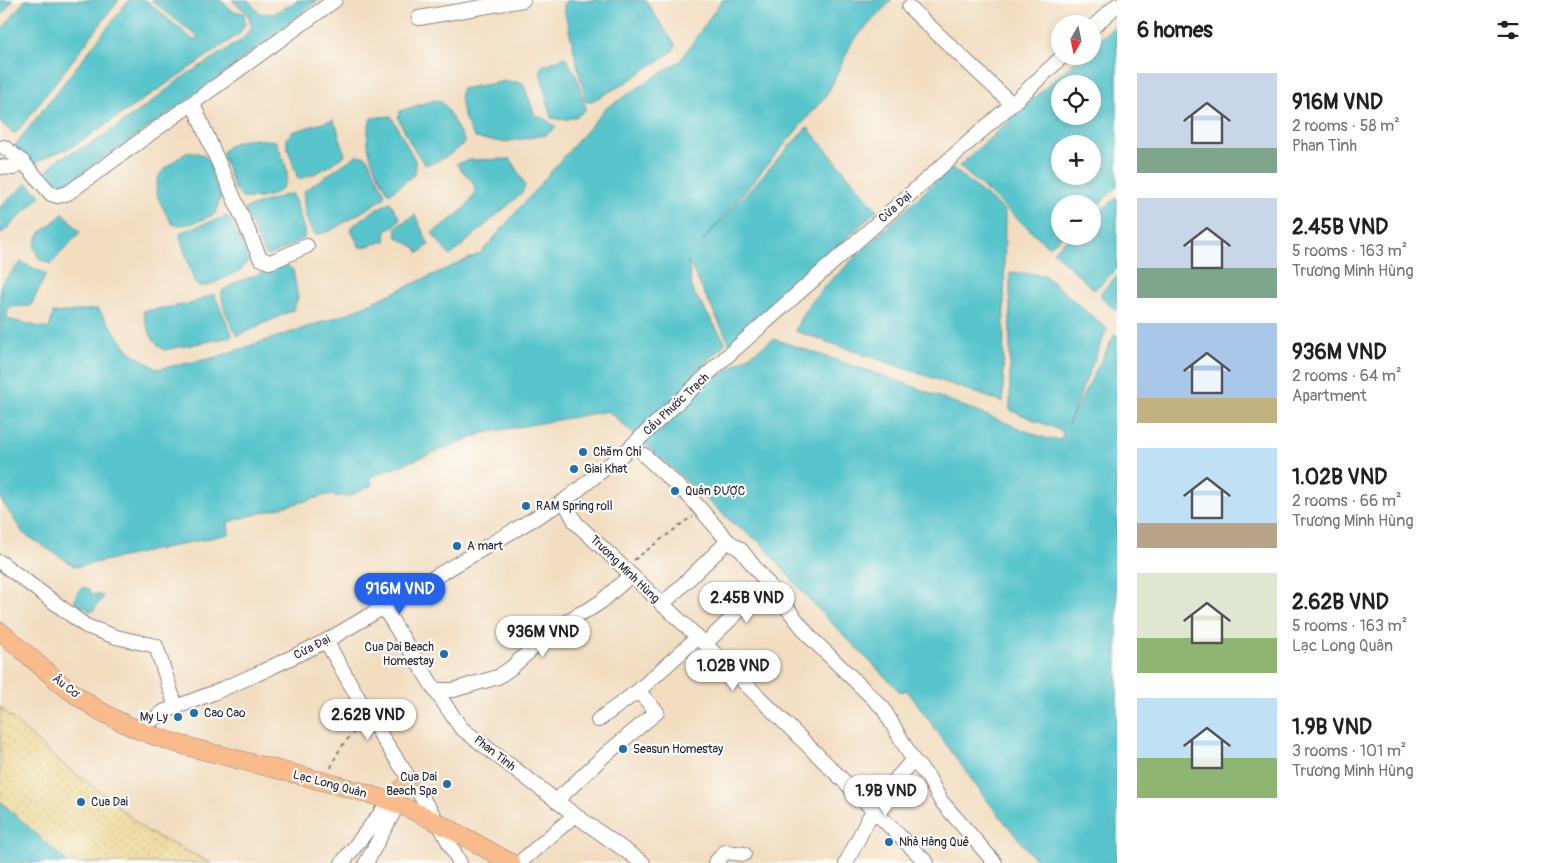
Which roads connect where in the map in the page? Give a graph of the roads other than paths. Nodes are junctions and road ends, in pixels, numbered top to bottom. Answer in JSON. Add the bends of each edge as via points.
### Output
{"nodes":[{"id":1,"x":335,"y":0,"type":"edge"},
{"id":2,"x":523,"y":0,"type":"edge"},
{"id":3,"x":1117,"y":5,"type":"edge"},
{"id":4,"x":909,"y":7,"type":"dead end"},
{"id":5,"x":419,"y":18,"type":"dead end"},
{"id":6,"x":1101,"y":20,"type":"edge"},
{"id":7,"x":1053,"y":65,"type":"edge"},
{"id":8,"x":193,"y":104,"type":"junction"},
{"id":9,"x":1012,"y":104,"type":"junction"},
{"id":10,"x":4,"y":147,"type":"dead end"},
{"id":11,"x":24,"y":162,"type":"junction"},
{"id":12,"x":0,"y":167,"type":"edge"},
{"id":13,"x":307,"y":246,"type":"dead end"},
{"id":14,"x":726,"y":357,"type":"joint"},
{"id":15,"x":627,"y":450,"type":"joint"},
{"id":16,"x":644,"y":455,"type":"dead end"},
{"id":17,"x":564,"y":501,"type":"junction"},
{"id":18,"x":728,"y":541,"type":"junction"},
{"id":19,"x":0,"y":562,"type":"edge"},
{"id":20,"x":627,"y":572,"type":"junction"},
{"id":21,"x":768,"y":584,"type":"junction"},
{"id":22,"x":662,"y":605,"type":"junction"},
{"id":23,"x":384,"y":608,"type":"junction"},
{"id":24,"x":0,"y":631,"type":"edge"},
{"id":25,"x":326,"y":641,"type":"junction"},
{"id":26,"x":702,"y":641,"type":"junction"},
{"id":27,"x":435,"y":690,"type":"junction"},
{"id":28,"x":638,"y":690,"type":"junction"},
{"id":29,"x":176,"y":707,"type":"junction"},
{"id":30,"x":598,"y":720,"type":"dead end"},
{"id":31,"x":139,"y":730,"type":"junction"},
{"id":32,"x":913,"y":760,"type":"junction"},
{"id":33,"x":410,"y":780,"type":"junction"},
{"id":34,"x":556,"y":801,"type":"junction"},
{"id":35,"x":394,"y":803,"type":"junction"},
{"id":36,"x":873,"y":811,"type":"junction"},
{"id":37,"x":575,"y":815,"type":"junction"},
{"id":38,"x":439,"y":824,"type":"junction"},
{"id":39,"x":744,"y":854,"type":"dead end"},
{"id":40,"x":342,"y":863,"type":"edge"},
{"id":41,"x":366,"y":863,"type":"edge"},
{"id":42,"x":460,"y":863,"type":"edge"},
{"id":43,"x":511,"y":863,"type":"edge"},
{"id":44,"x":519,"y":863,"type":"edge"},
{"id":45,"x":643,"y":863,"type":"edge"},
{"id":46,"x":715,"y":863,"type":"edge"},
{"id":47,"x":846,"y":863,"type":"edge"},
{"id":48,"x":927,"y":863,"type":"edge"},
{"id":49,"x":995,"y":863,"type":"edge"}],
"edges":[{"from":1,"to":8,"type":"street"},
{"from":2,"to":5,"type":"street"},
{"from":3,"to":6,"type":"street"},
{"from":4,"to":9,"type":"street"},
{"from":7,"to":9,"type":"street","name":"Cửa Đại"},
{"from":8,"to":11,"type":"street","via":[[68,193],[50,194]]},
{"from":8,"to":13,"type":"street","via":[[260,258],[273,261]]},
{"from":9,"to":14,"type":"street","name":"Cửa Đại"},
{"from":10,"to":11,"type":"street"},
{"from":11,"to":12,"type":"street","via":[[13,168]]},
{"from":14,"to":15,"type":"street","name":"Cầu Phước Trạch"},
{"from":15,"to":17,"type":"street","name":"Cửa Đại"},
{"from":16,"to":18,"type":"street","via":[[690,497]]},
{"from":17,"to":20,"type":"street","name":"Trương Minh Hùng","via":[[576,523]]},
{"from":17,"to":23,"type":"street","name":"Cửa Đại"},
{"from":18,"to":21,"type":"street","via":[[741,550]]},
{"from":18,"to":22,"type":"street"},
{"from":19,"to":29,"type":"street","via":[[86,626],[156,646]]},
{"from":20,"to":22,"type":"street","name":"Trương Minh Hùng"},
{"from":20,"to":27,"type":"street","via":[[602,601],[546,636],[498,676],[453,690]]},
{"from":21,"to":26,"type":"street"},
{"from":21,"to":32,"type":"street","via":[[810,637],[883,708]]},
{"from":22,"to":26,"type":"street","name":"Trương Minh Hùng"},
{"from":23,"to":25,"type":"street","name":"Cửa Đại"},
{"from":23,"to":27,"type":"street","name":"Phan Tình"},
{"from":24,"to":31,"type":"main road","name":"Âu Cơ","via":[[93,707]]},
{"from":25,"to":29,"type":"street","name":"Cửa Đại"},
{"from":25,"to":33,"type":"street","via":[[369,717]]},
{"from":26,"to":28,"type":"street"},
{"from":26,"to":36,"type":"street","name":"Trương Minh Hùng"},
{"from":27,"to":34,"type":"street","name":"Phan Tình","via":[[461,728]]},
{"from":28,"to":30,"type":"street"},
{"from":28,"to":34,"type":"street","via":[[657,712]]},
{"from":29,"to":31,"type":"street","name":"Cửa Đại","via":[[163,712]]},
{"from":31,"to":35,"type":"main road","name":"Lạc Long Quân","via":[[199,750]]},
{"from":32,"to":36,"type":"street","via":[[879,798]]},
{"from":32,"to":49,"type":"street","via":[[928,777],[941,801]]},
{"from":33,"to":35,"type":"main road"},
{"from":33,"to":38,"type":"street"},
{"from":34,"to":37,"type":"street","name":"Phan Tình"},
{"from":35,"to":38,"type":"main road","name":"Lạc Long Quân"},
{"from":35,"to":40,"type":"street"},
{"from":35,"to":41,"type":"street"},
{"from":36,"to":47,"type":"street"},
{"from":36,"to":48,"type":"street","name":"Trương Minh Hùng"},
{"from":37,"to":44,"type":"street"},
{"from":37,"to":45,"type":"street","name":"Phan Tình"},
{"from":38,"to":42,"type":"street"},
{"from":38,"to":43,"type":"main road","name":"Lạc Long Quân"},
{"from":39,"to":46,"type":"street","via":[[725,852]]}]}
